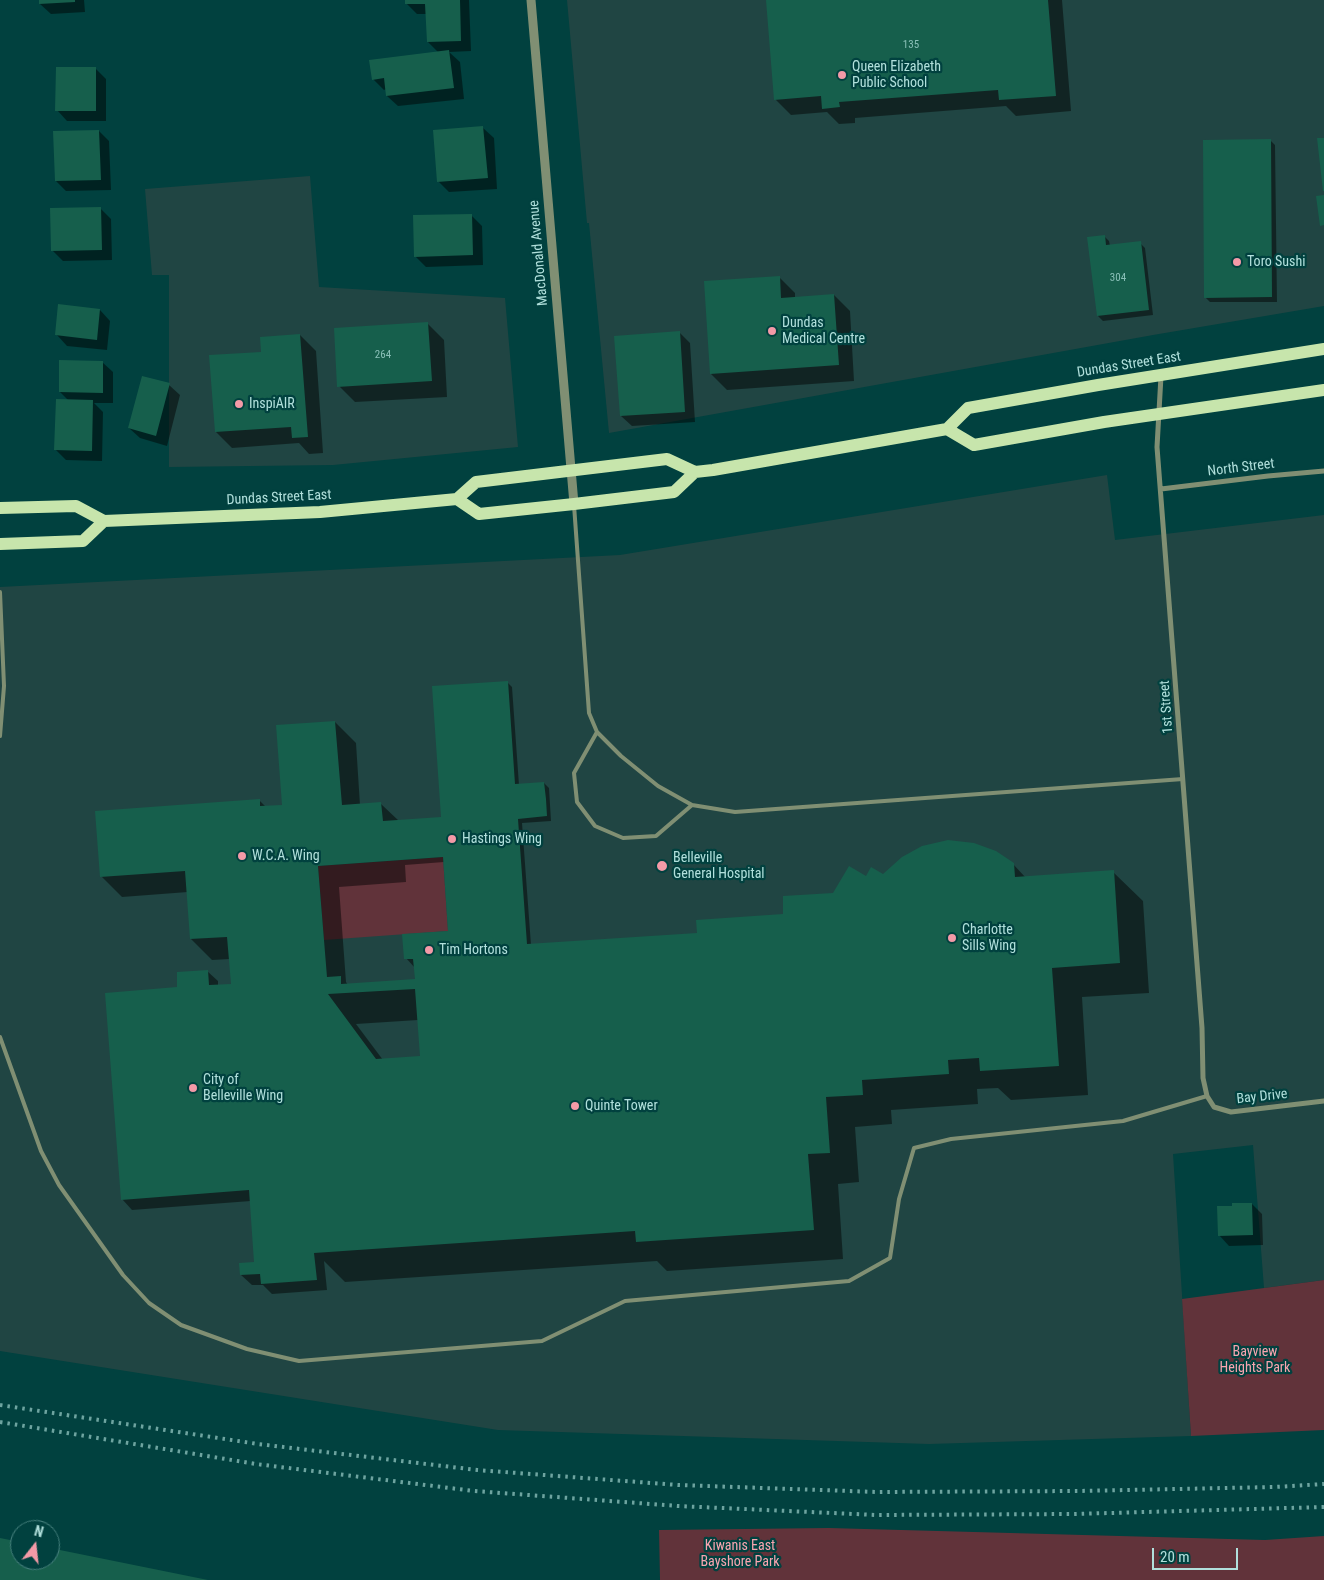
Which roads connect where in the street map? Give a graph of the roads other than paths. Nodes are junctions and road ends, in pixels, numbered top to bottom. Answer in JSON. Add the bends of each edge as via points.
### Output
{"nodes":[{"id":1,"x":531,"y":0,"type":"edge"},
{"id":2,"x":1324,"y":349,"type":"edge"},
{"id":3,"x":1161,"y":375,"type":"junction"},
{"id":4,"x":1324,"y":390,"type":"edge"},
{"id":5,"x":1159,"y":414,"type":"junction"},
{"id":6,"x":947,"y":429,"type":"junction"},
{"id":7,"x":572,"y":471,"type":"junction"},
{"id":8,"x":1324,"y":471,"type":"edge"},
{"id":9,"x":695,"y":472,"type":"junction"},
{"id":10,"x":1161,"y":489,"type":"junction"},
{"id":11,"x":457,"y":498,"type":"junction"},
{"id":12,"x":574,"y":504,"type":"junction"},
{"id":13,"x":0,"y":508,"type":"edge"},
{"id":14,"x":104,"y":521,"type":"junction"},
{"id":15,"x":0,"y":544,"type":"edge"},
{"id":16,"x":0,"y":592,"type":"edge"},
{"id":17,"x":596,"y":732,"type":"junction"},
{"id":18,"x":0,"y":736,"type":"edge"},
{"id":19,"x":1183,"y":779,"type":"junction"},
{"id":20,"x":692,"y":805,"type":"junction"},
{"id":21,"x":0,"y":1037,"type":"edge"},
{"id":22,"x":1207,"y":1096,"type":"junction"},
{"id":23,"x":1324,"y":1101,"type":"edge"}],
"edges":[{"from":1,"to":7,"type":"street","name":"MacDonald Avenue"},
{"from":2,"to":3,"type":"main road","name":"Dundas Street East"},
{"from":3,"to":5,"type":"street","name":"1st Street"},
{"from":3,"to":6,"type":"main road","name":"Dundas Street East","via":[[968,408]]},
{"from":4,"to":5,"type":"main road"},
{"from":5,"to":6,"type":"main road","via":[[974,446]]},
{"from":5,"to":10,"type":"street","name":"1st Street","via":[[1157,447]]},
{"from":6,"to":9,"type":"main road"},
{"from":7,"to":9,"type":"main road","via":[[667,460]]},
{"from":7,"to":11,"type":"main road","via":[[476,482]]},
{"from":7,"to":12,"type":"street","name":"MacDonald Avenue"},
{"from":8,"to":10,"type":"street","name":"North Street"},
{"from":9,"to":12,"type":"main road","via":[[674,492]]},
{"from":10,"to":19,"type":"street","name":"1st Street"},
{"from":11,"to":12,"type":"main road","via":[[479,514]]},
{"from":11,"to":14,"type":"main road","name":"Dundas Street East","via":[[320,512]]},
{"from":12,"to":17,"type":"lane","via":[[589,713]]},
{"from":13,"to":14,"type":"main road","via":[[76,506]]},
{"from":14,"to":15,"type":"main road","via":[[83,541]]},
{"from":16,"to":18,"type":"lane","via":[[4,686]]},
{"from":17,"to":20,"type":"lane","via":[[658,786]]},
{"from":17,"to":20,"type":"lane","via":[[574,773],[577,802],[595,826],[623,838],[656,836]]},
{"from":19,"to":20,"type":"lane","via":[[735,812]]},
{"from":19,"to":22,"type":"street","name":"1st Street","via":[[1203,1078]]},
{"from":21,"to":22,"type":"lane","via":[[41,1151],[58,1185],[123,1275],[149,1303],[182,1325],[247,1349],[299,1361],[542,1341],[625,1301],[849,1281],[890,1258],[899,1199],[914,1148],[951,1139],[1123,1121]]},
{"from":22,"to":23,"type":"street","name":"Bay Drive","via":[[1214,1107],[1232,1112]]}]}
